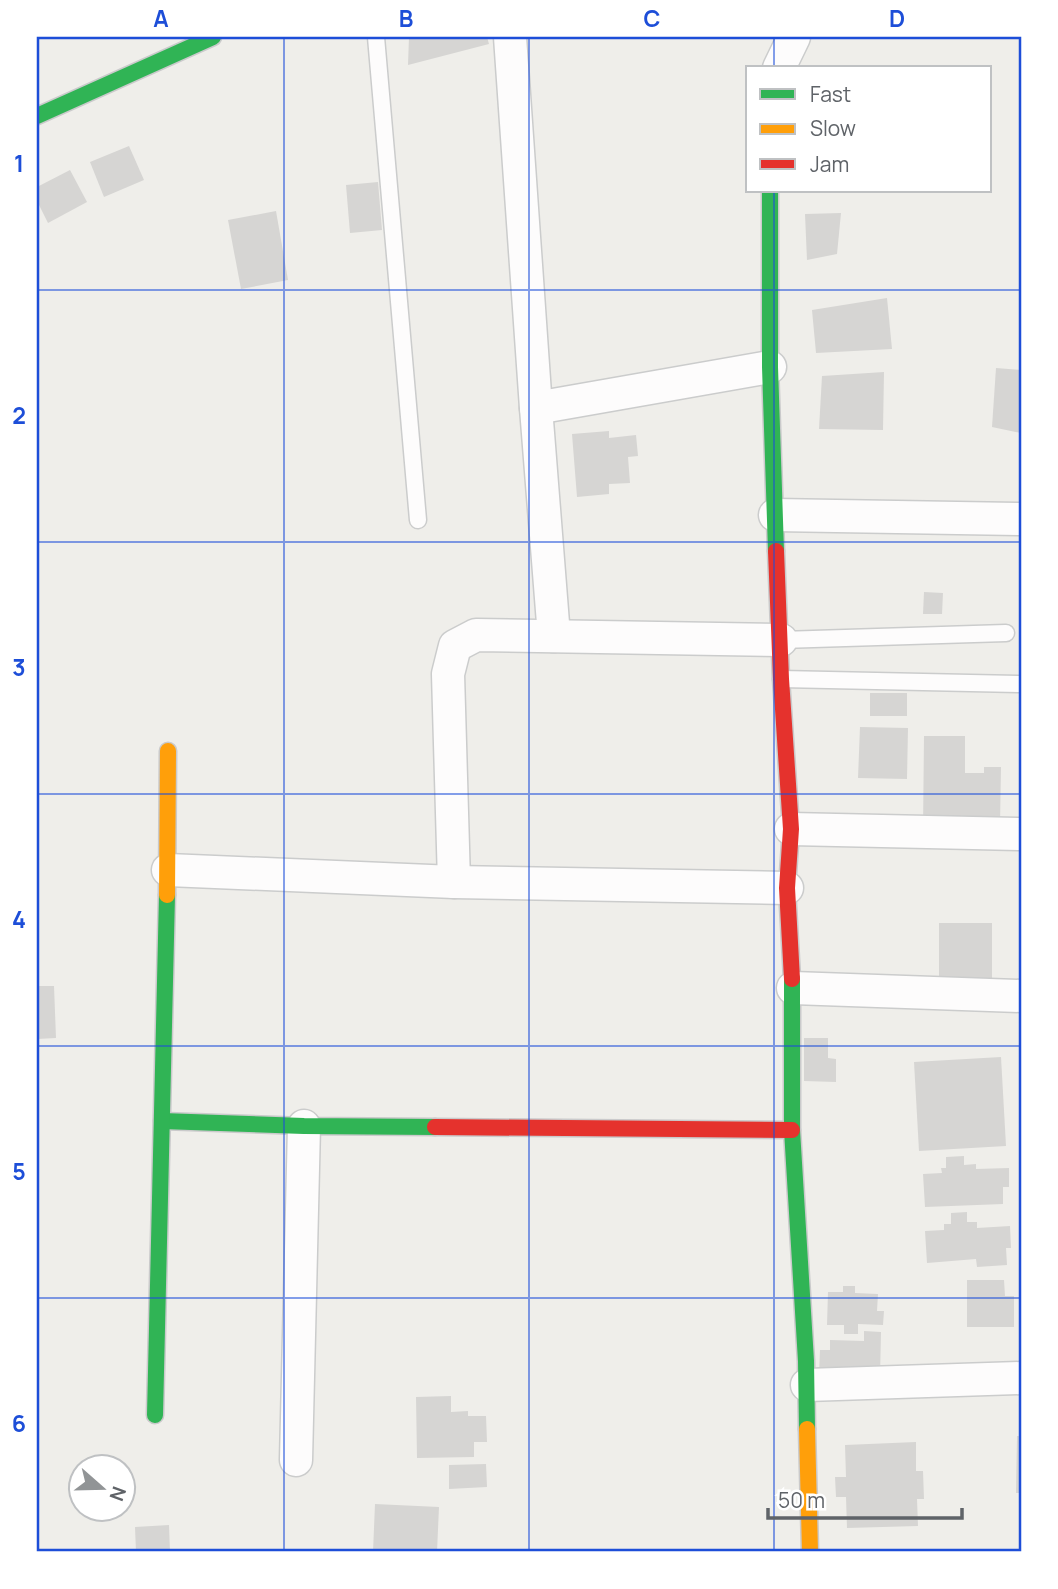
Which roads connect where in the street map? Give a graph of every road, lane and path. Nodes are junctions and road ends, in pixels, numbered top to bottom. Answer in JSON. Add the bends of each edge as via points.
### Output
{"nodes":[{"id":1,"x":213,"y":37,"type":"edge"},
{"id":2,"x":376,"y":37,"type":"edge"},
{"id":3,"x":510,"y":37,"type":"edge"},
{"id":4,"x":794,"y":37,"type":"edge"},
{"id":5,"x":780,"y":66,"type":"edge"},
{"id":6,"x":37,"y":116,"type":"edge"},
{"id":7,"x":770,"y":192,"type":"edge"},
{"id":8,"x":769,"y":367,"type":"junction"},
{"id":9,"x":536,"y":408,"type":"junction"},
{"id":10,"x":775,"y":515,"type":"junction"},
{"id":11,"x":1021,"y":519,"type":"edge"},
{"id":12,"x":418,"y":520,"type":"dead end"},
{"id":13,"x":1006,"y":633,"type":"dead end"},
{"id":14,"x":554,"y":636,"type":"junction"},
{"id":15,"x":781,"y":640,"type":"junction"},
{"id":16,"x":781,"y":679,"type":"junction"},
{"id":17,"x":1021,"y":684,"type":"edge"},
{"id":18,"x":168,"y":751,"type":"dead end"},
{"id":19,"x":791,"y":830,"type":"junction"},
{"id":20,"x":1021,"y":834,"type":"edge"},
{"id":21,"x":168,"y":870,"type":"junction"},
{"id":22,"x":454,"y":882,"type":"junction"},
{"id":23,"x":787,"y":888,"type":"junction"},
{"id":24,"x":793,"y":988,"type":"junction"},
{"id":25,"x":1021,"y":996,"type":"edge"},
{"id":26,"x":162,"y":1121,"type":"junction"},
{"id":27,"x":304,"y":1126,"type":"junction"},
{"id":28,"x":792,"y":1130,"type":"junction"},
{"id":29,"x":1021,"y":1378,"type":"edge"},
{"id":30,"x":807,"y":1385,"type":"junction"},
{"id":31,"x":155,"y":1415,"type":"dead end"},
{"id":32,"x":296,"y":1460,"type":"dead end"},
{"id":33,"x":810,"y":1552,"type":"edge"}],
"edges":[{"from":1,"to":6,"type":"street"},
{"from":2,"to":12,"type":"lane"},
{"from":3,"to":9,"type":"street"},
{"from":4,"to":5,"type":"street"},
{"from":7,"to":8,"type":"street"},
{"from":8,"to":9,"type":"street"},
{"from":8,"to":10,"type":"street"},
{"from":9,"to":14,"type":"street"},
{"from":10,"to":11,"type":"street"},
{"from":10,"to":15,"type":"street"},
{"from":13,"to":15,"type":"lane"},
{"from":14,"to":15,"type":"street"},
{"from":14,"to":22,"type":"street","via":[[476,635],[456,646],[448,674]]},
{"from":15,"to":16,"type":"street"},
{"from":16,"to":17,"type":"lane"},
{"from":16,"to":19,"type":"street"},
{"from":18,"to":21,"type":"street"},
{"from":19,"to":20,"type":"street"},
{"from":19,"to":23,"type":"street"},
{"from":21,"to":22,"type":"street"},
{"from":21,"to":26,"type":"street"},
{"from":22,"to":23,"type":"street"},
{"from":23,"to":24,"type":"street"},
{"from":24,"to":25,"type":"street"},
{"from":24,"to":28,"type":"street"},
{"from":26,"to":27,"type":"street"},
{"from":26,"to":31,"type":"street"},
{"from":27,"to":28,"type":"street"},
{"from":27,"to":32,"type":"street"},
{"from":28,"to":30,"type":"street"},
{"from":29,"to":30,"type":"street"},
{"from":30,"to":33,"type":"street"}]}
